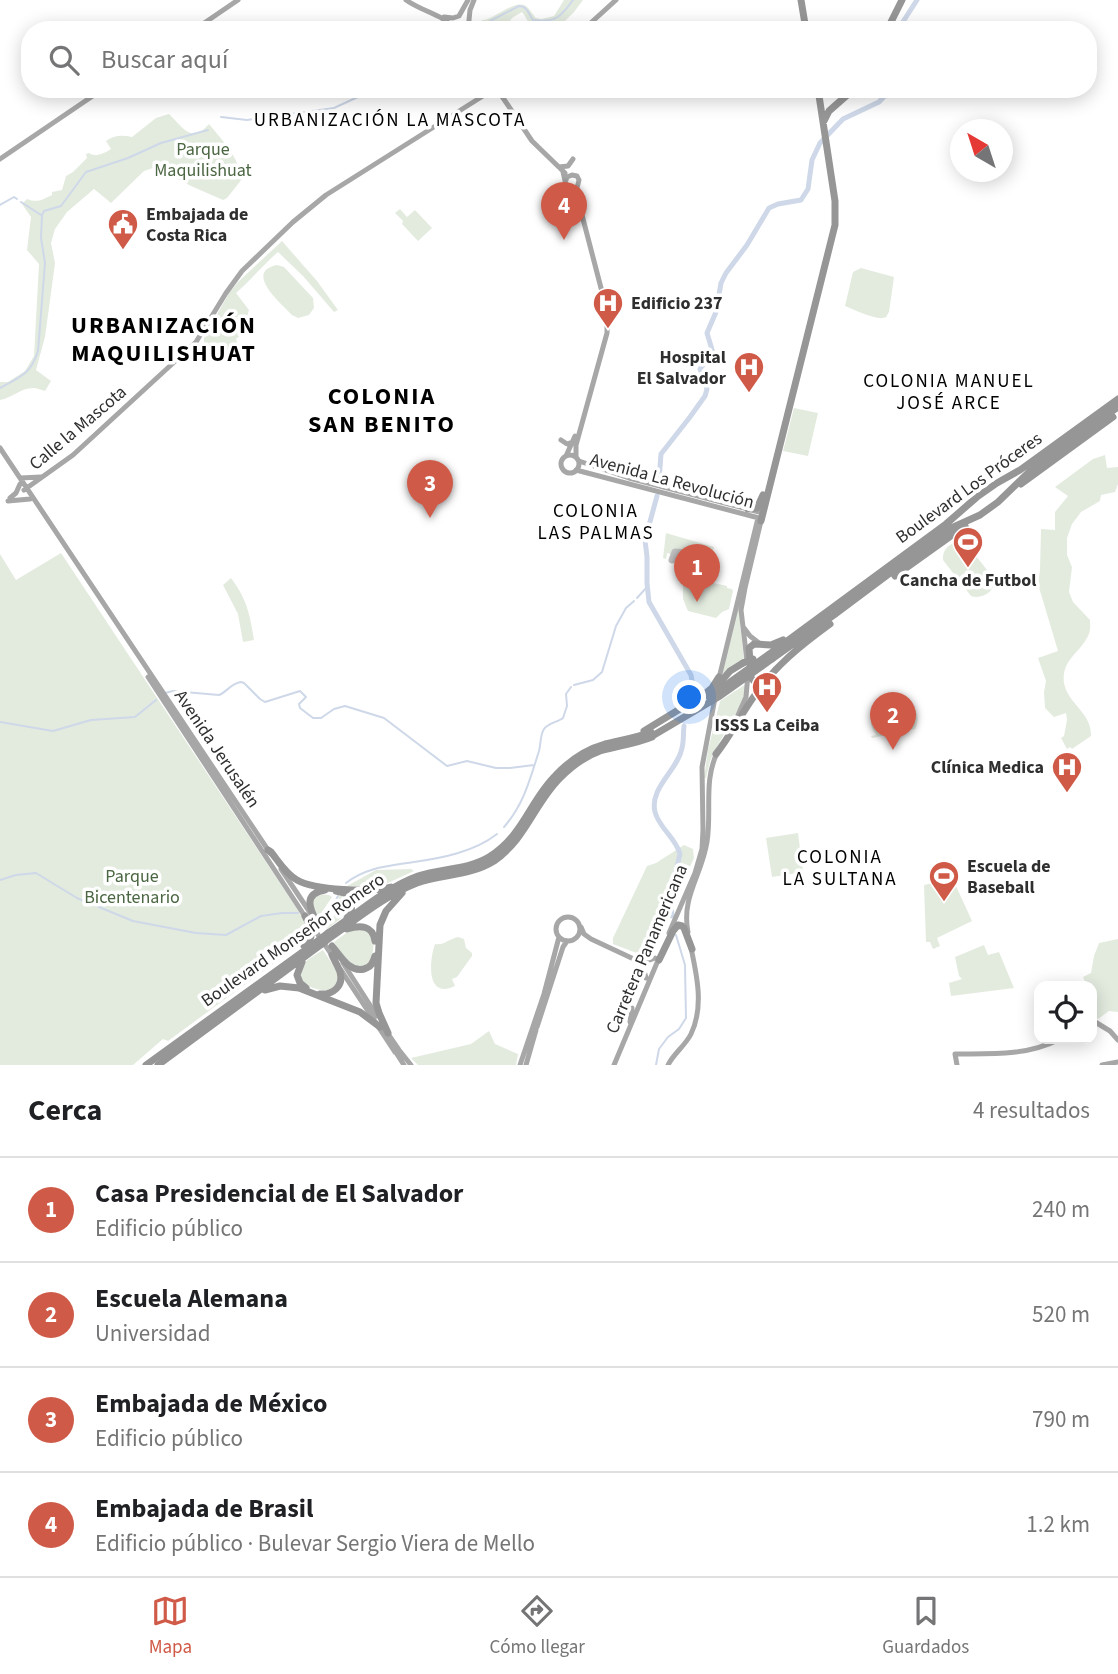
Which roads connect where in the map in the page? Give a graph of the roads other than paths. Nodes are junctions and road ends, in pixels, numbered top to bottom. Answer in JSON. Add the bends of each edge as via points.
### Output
{"nodes":[{"id":1,"x":232,"y":0,"type":"edge"},
{"id":2,"x":238,"y":0,"type":"edge"},
{"id":3,"x":407,"y":0,"type":"edge"},
{"id":4,"x":468,"y":0,"type":"edge"},
{"id":5,"x":474,"y":0,"type":"edge"},
{"id":6,"x":616,"y":0,"type":"edge"},
{"id":7,"x":803,"y":0,"type":"edge"},
{"id":8,"x":901,"y":0,"type":"edge"},
{"id":9,"x":462,"y":13,"type":"junction"},
{"id":10,"x":441,"y":16,"type":"junction"},
{"id":11,"x":201,"y":21,"type":"edge"},
{"id":12,"x":207,"y":21,"type":"edge"},
{"id":13,"x":447,"y":21,"type":"edge"},
{"id":14,"x":466,"y":21,"type":"edge"},
{"id":15,"x":468,"y":21,"type":"edge"},
{"id":16,"x":593,"y":21,"type":"edge"},
{"id":17,"x":806,"y":21,"type":"edge"},
{"id":18,"x":890,"y":21,"type":"edge"},
{"id":19,"x":84,"y":98,"type":"edge"},
{"id":20,"x":89,"y":98,"type":"edge"},
{"id":21,"x":482,"y":98,"type":"edge"},
{"id":22,"x":502,"y":98,"type":"edge"},
{"id":23,"x":818,"y":98,"type":"edge"},
{"id":24,"x":842,"y":98,"type":"edge"},
{"id":25,"x":843,"y":98,"type":"edge"},
{"id":26,"x":819,"y":99,"type":"joint"},
{"id":27,"x":839,"y":100,"type":"junction"},
{"id":28,"x":820,"y":111,"type":"junction"},
{"id":29,"x":824,"y":129,"type":"junction"},
{"id":30,"x":0,"y":157,"type":"edge"},
{"id":31,"x":573,"y":159,"type":"dead end"},
{"id":32,"x":557,"y":167,"type":"junction"},
{"id":33,"x":566,"y":176,"type":"junction"},
{"id":34,"x":574,"y":187,"type":"junction"},
{"id":35,"x":808,"y":329,"type":"junction"},
{"id":36,"x":1118,"y":399,"type":"edge"},
{"id":37,"x":1118,"y":407,"type":"edge"},
{"id":38,"x":1118,"y":413,"type":"edge"},
{"id":39,"x":561,"y":440,"type":"dead end"},
{"id":40,"x":1082,"y":440,"type":"junction"},
{"id":41,"x":1072,"y":441,"type":"junction"},
{"id":42,"x":574,"y":442,"type":"junction"},
{"id":43,"x":0,"y":449,"type":"edge"},
{"id":44,"x":0,"y":454,"type":"edge"},
{"id":45,"x":566,"y":456,"type":"junction"},
{"id":46,"x":1041,"y":456,"type":"junction"},
{"id":47,"x":578,"y":459,"type":"junction"},
{"id":48,"x":576,"y":470,"type":"junction"},
{"id":49,"x":1029,"y":472,"type":"junction"},
{"id":50,"x":46,"y":476,"type":"junction"},
{"id":51,"x":20,"y":481,"type":"junction"},
{"id":52,"x":28,"y":493,"type":"junction"},
{"id":53,"x":765,"y":496,"type":"junction"},
{"id":54,"x":1004,"y":497,"type":"junction"},
{"id":55,"x":971,"y":502,"type":"junction"},
{"id":56,"x":745,"y":512,"type":"junction"},
{"id":57,"x":980,"y":514,"type":"junction"},
{"id":58,"x":760,"y":520,"type":"junction"},
{"id":59,"x":948,"y":527,"type":"junction"},
{"id":60,"x":878,"y":579,"type":"junction"},
{"id":61,"x":848,"y":592,"type":"junction"},
{"id":62,"x":859,"y":602,"type":"junction"},
{"id":63,"x":842,"y":606,"type":"joint"},
{"id":64,"x":742,"y":623,"type":"junction"},
{"id":65,"x":783,"y":640,"type":"junction"},
{"id":66,"x":762,"y":645,"type":"junction"},
{"id":67,"x":770,"y":675,"type":"junction"},
{"id":68,"x":719,"y":677,"type":"junction"},
{"id":69,"x":717,"y":686,"type":"junction"},
{"id":70,"x":653,"y":734,"type":"junction"},
{"id":71,"x":624,"y":740,"type":"junction"},
{"id":72,"x":716,"y":754,"type":"junction"},
{"id":73,"x":268,"y":850,"type":"junction"},
{"id":74,"x":417,"y":877,"type":"junction"},
{"id":75,"x":410,"y":886,"type":"junction"},
{"id":76,"x":305,"y":916,"type":"junction"},
{"id":77,"x":319,"y":927,"type":"junction"},
{"id":78,"x":581,"y":928,"type":"junction"},
{"id":79,"x":339,"y":929,"type":"junction"},
{"id":80,"x":559,"y":937,"type":"junction"},
{"id":81,"x":330,"y":939,"type":"junction"},
{"id":82,"x":591,"y":939,"type":"junction"},
{"id":83,"x":574,"y":940,"type":"junction"},
{"id":84,"x":567,"y":941,"type":"junction"},
{"id":85,"x":321,"y":942,"type":"junction"},
{"id":86,"x":692,"y":949,"type":"junction"},
{"id":87,"x":332,"y":955,"type":"junction"},
{"id":88,"x":306,"y":957,"type":"junction"},
{"id":89,"x":657,"y":959,"type":"junction"},
{"id":90,"x":638,"y":961,"type":"junction"},
{"id":91,"x":646,"y":978,"type":"dead end"},
{"id":92,"x":544,"y":994,"type":"junction"},
{"id":93,"x":241,"y":1000,"type":"junction"},
{"id":94,"x":632,"y":1008,"type":"dead end"},
{"id":95,"x":1097,"y":1023,"type":"edge"},
{"id":96,"x":380,"y":1027,"type":"junction"},
{"id":97,"x":631,"y":1027,"type":"junction"},
{"id":98,"x":536,"y":1030,"type":"junction"},
{"id":99,"x":388,"y":1033,"type":"junction"},
{"id":100,"x":1118,"y":1041,"type":"edge"},
{"id":101,"x":1048,"y":1044,"type":"edge"},
{"id":102,"x":172,"y":1050,"type":"junction"},
{"id":103,"x":525,"y":1056,"type":"junction"},
{"id":104,"x":1118,"y":1062,"type":"edge"},
{"id":105,"x":146,"y":1065,"type":"edge"},
{"id":106,"x":158,"y":1065,"type":"edge"},
{"id":107,"x":407,"y":1065,"type":"edge"},
{"id":108,"x":522,"y":1065,"type":"edge"},
{"id":109,"x":614,"y":1065,"type":"edge"},
{"id":110,"x":668,"y":1065,"type":"edge"},
{"id":111,"x":957,"y":1065,"type":"edge"},
{"id":112,"x":1102,"y":1065,"type":"edge"}],
"edges":[{"from":1,"to":11,"type":"main road"},
{"from":2,"to":12,"type":"main road"},
{"from":3,"to":10,"type":"main road"},
{"from":4,"to":9,"type":"main road"},
{"from":5,"to":15,"type":"main road"},
{"from":6,"to":16,"type":"main road"},
{"from":7,"to":17,"type":"highway"},
{"from":8,"to":18,"type":"highway"},
{"from":9,"to":10,"type":"main road","via":[[453,18]]},
{"from":9,"to":14,"type":"main road"},
{"from":10,"to":13,"type":"main road"},
{"from":19,"to":30,"type":"main road"},
{"from":20,"to":30,"type":"main road"},
{"from":21,"to":50,"type":"main road","name":"Calle la Mascota","via":[[326,195],[293,222],[242,271],[196,342]]},
{"from":22,"to":32,"type":"main road"},
{"from":23,"to":28,"type":"highway"},
{"from":24,"to":27,"type":"highway"},
{"from":25,"to":29,"type":"highway","via":[[824,118]]},
{"from":26,"to":27,"type":"highway"},
{"from":26,"to":28,"type":"highway"},
{"from":27,"to":28,"type":"highway"},
{"from":28,"to":29,"type":"highway"},
{"from":28,"to":35,"type":"highway","via":[[832,220]]},
{"from":29,"to":35,"type":"highway","via":[[835,224]]},
{"from":31,"to":32,"type":"main road","via":[[566,167]]},
{"from":32,"to":33,"type":"main road"},
{"from":33,"to":34,"type":"main road","via":[[566,185]]},
{"from":33,"to":34,"type":"main road","via":[[577,176],[579,182]]},
{"from":34,"to":42,"type":"main road","via":[[604,323]]},
{"from":34,"to":47,"type":"main road","via":[[608,318],[576,449]]},
{"from":35,"to":53,"type":"highway"},
{"from":36,"to":46,"type":"highway","name":"Boulevard Los Próceres"},
{"from":37,"to":41,"type":"highway","name":"Boulevard Los Próceres"},
{"from":38,"to":40,"type":"highway"},
{"from":39,"to":42,"type":"main road"},
{"from":40,"to":41,"type":"highway"},
{"from":40,"to":54,"type":"highway"},
{"from":41,"to":49,"type":"highway","name":"Boulevard Los Próceres"},
{"from":42,"to":45,"type":"main road"},
{"from":43,"to":51,"type":"main road","name":"Avenida Jerusalén"},
{"from":44,"to":51,"type":"main road","name":"Avenida Jerusalén"},
{"from":45,"to":47,"type":"main road"},
{"from":45,"to":48,"type":"main road","via":[[562,469]]},
{"from":46,"to":49,"type":"highway","via":[[992,490],[990,497],[999,497]]},
{"from":46,"to":55,"type":"highway","name":"Boulevard Los Próceres"},
{"from":47,"to":48,"type":"main road"},
{"from":47,"to":56,"type":"main road","name":"Avenida La Revolución","via":[[604,471]]},
{"from":48,"to":56,"type":"main road","name":"Avenida La Revolución"},
{"from":49,"to":54,"type":"highway","name":"Boulevard Los Próceres"},
{"from":50,"to":51,"type":"main road"},
{"from":50,"to":52,"type":"main road","name":"Calle la Mascota"},
{"from":51,"to":52,"type":"main road","name":"Avenida Jerusalén"},
{"from":51,"to":52,"type":"main road","via":[[8,500]]},
{"from":52,"to":73,"type":"main road","name":"Avenida Jerusalén"},
{"from":52,"to":76,"type":"main road","name":"Avenida Jerusalén"},
{"from":53,"to":56,"type":"highway","via":[[757,508]]},
{"from":53,"to":58,"type":"highway"},
{"from":53,"to":58,"type":"highway"},
{"from":54,"to":57,"type":"highway","name":"Boulevard Los Próceres"},
{"from":55,"to":59,"type":"highway","name":"Boulevard Los Próceres"},
{"from":55,"to":61,"type":"highway"},
{"from":56,"to":58,"type":"main road","name":"Avenida La Revolución"},
{"from":56,"to":58,"type":"main road"},
{"from":57,"to":59,"type":"highway","name":"Boulevard Los Próceres"},
{"from":57,"to":62,"type":"highway"},
{"from":58,"to":64,"type":"main road","name":"Carretera Panamericana","via":[[743,594]]},
{"from":58,"to":68,"type":"main road","name":"Carretera Panamericana"},
{"from":59,"to":59,"type":"highway","via":[[986,505],[988,501],[978,500]]},
{"from":59,"to":60,"type":"highway","name":"Boulevard Los Próceres"},
{"from":60,"to":61,"type":"highway"},
{"from":60,"to":62,"type":"highway"},
{"from":60,"to":63,"type":"highway","name":"Boulevard Los Próceres"},
{"from":61,"to":65,"type":"highway"},
{"from":62,"to":67,"type":"highway","via":[[796,649]]},
{"from":63,"to":70,"type":"highway","name":"Boulevard Monseñor Romero","bridge":true,"via":[[720,696]]},
{"from":64,"to":66,"type":"main road"},
{"from":64,"to":72,"type":"main road","name":"Carretera Panamericana","via":[[746,697]]},
{"from":65,"to":66,"type":"highway"},
{"from":65,"to":69,"type":"highway","bridge":true,"via":[[730,671]]},
{"from":66,"to":67,"type":"highway","via":[[749,648],[751,678],[756,683]]},
{"from":67,"to":72,"type":"highway"},
{"from":68,"to":69,"type":"main road","name":"Carretera Panamericana"},
{"from":68,"to":71,"type":"highway","via":[[703,695]]},
{"from":69,"to":89,"type":"main road","name":"Carretera Panamericana","via":[[702,767],[702,849]]},
{"from":70,"to":71,"type":"highway","name":"Boulevard Monseñor Romero"},
{"from":70,"to":75,"type":"highway","name":"Boulevard Monseñor Romero","via":[[596,753],[571,769],[548,792],[514,843],[494,861]]},
{"from":71,"to":74,"type":"highway","name":"Boulevard Monseñor Romero","via":[[593,749],[560,771],[517,831],[493,854],[471,865]]},
{"from":72,"to":86,"type":"main road","name":"Carretera Panamericana","via":[[709,778],[707,843],[686,909]]},
{"from":73,"to":74,"type":"highway","via":[[287,873],[306,884],[372,891]]},
{"from":73,"to":77,"type":"main road","name":"Avenida Jerusalén"},
{"from":74,"to":79,"type":"highway","name":"Boulevard Monseñor Romero","via":[[387,892]]},
{"from":75,"to":79,"type":"highway","name":"Boulevard Monseñor Romero"},
{"from":75,"to":99,"type":"highway","via":[[386,911],[379,929],[376,1003]]},
{"from":76,"to":87,"type":"main road","name":"Avenida Jerusalén"},
{"from":76,"to":93,"type":"highway","via":[[311,939]]},
{"from":77,"to":79,"type":"highway","via":[[309,902],[314,893],[323,890],[342,892],[352,903]]},
{"from":77,"to":81,"type":"main road","name":"Avenida Jerusalén"},
{"from":78,"to":80,"type":"main road","via":[[573,917],[563,917],[556,928]]},
{"from":78,"to":82,"type":"main road"},
{"from":78,"to":83,"type":"main road"},
{"from":79,"to":81,"type":"highway","name":"Boulevard Monseñor Romero"},
{"from":79,"to":81,"type":"highway","via":[[361,926],[372,931],[376,939],[373,962],[351,968]]},
{"from":80,"to":84,"type":"main road"},
{"from":80,"to":92,"type":"main road"},
{"from":81,"to":85,"type":"highway","name":"Boulevard Monseñor Romero","bridge":true},
{"from":81,"to":99,"type":"main road","name":"Avenida Jerusalén"},
{"from":82,"to":83,"type":"main road"},
{"from":82,"to":90,"type":"main road"},
{"from":83,"to":84,"type":"main road"},
{"from":84,"to":98,"type":"main road"},
{"from":85,"to":88,"type":"highway","name":"Boulevard Monseñor Romero"},
{"from":85,"to":93,"type":"highway","name":"Boulevard Monseñor Romero"},
{"from":86,"to":89,"type":"highway","via":[[684,928],[678,925]]},
{"from":86,"to":110,"type":"main road","name":"Carretera Panamericana","via":[[697,1014],[690,1035]]},
{"from":87,"to":88,"type":"highway","via":[[341,979],[327,995],[299,981],[298,971]]},
{"from":87,"to":96,"type":"main road","name":"Avenida Jerusalén"},
{"from":88,"to":93,"type":"highway","name":"Boulevard Monseñor Romero"},
{"from":89,"to":90,"type":"main road"},
{"from":89,"to":97,"type":"main road","name":"Carretera Panamericana"},
{"from":90,"to":91,"type":"main road"},
{"from":92,"to":103,"type":"main road"},
{"from":92,"to":108,"type":"main road"},
{"from":93,"to":96,"type":"highway","via":[[271,988],[292,986],[360,1013]]},
{"from":93,"to":102,"type":"highway","name":"Boulevard Monseñor Romero"},
{"from":94,"to":97,"type":"main road"},
{"from":95,"to":100,"type":"main road"},
{"from":96,"to":107,"type":"main road","name":"Avenida Jerusalén"},
{"from":97,"to":109,"type":"main road","name":"Carretera Panamericana"},
{"from":98,"to":103,"type":"main road"},
{"from":98,"to":108,"type":"main road"},
{"from":99,"to":107,"type":"main road","name":"Avenida Jerusalén"},
{"from":101,"to":111,"type":"main road","via":[[1017,1053],[955,1055]]},
{"from":102,"to":105,"type":"highway","name":"Boulevard Monseñor Romero"},
{"from":102,"to":106,"type":"highway","name":"Boulevard Monseñor Romero"},
{"from":103,"to":108,"type":"main road"},
{"from":104,"to":112,"type":"main road"}]}
